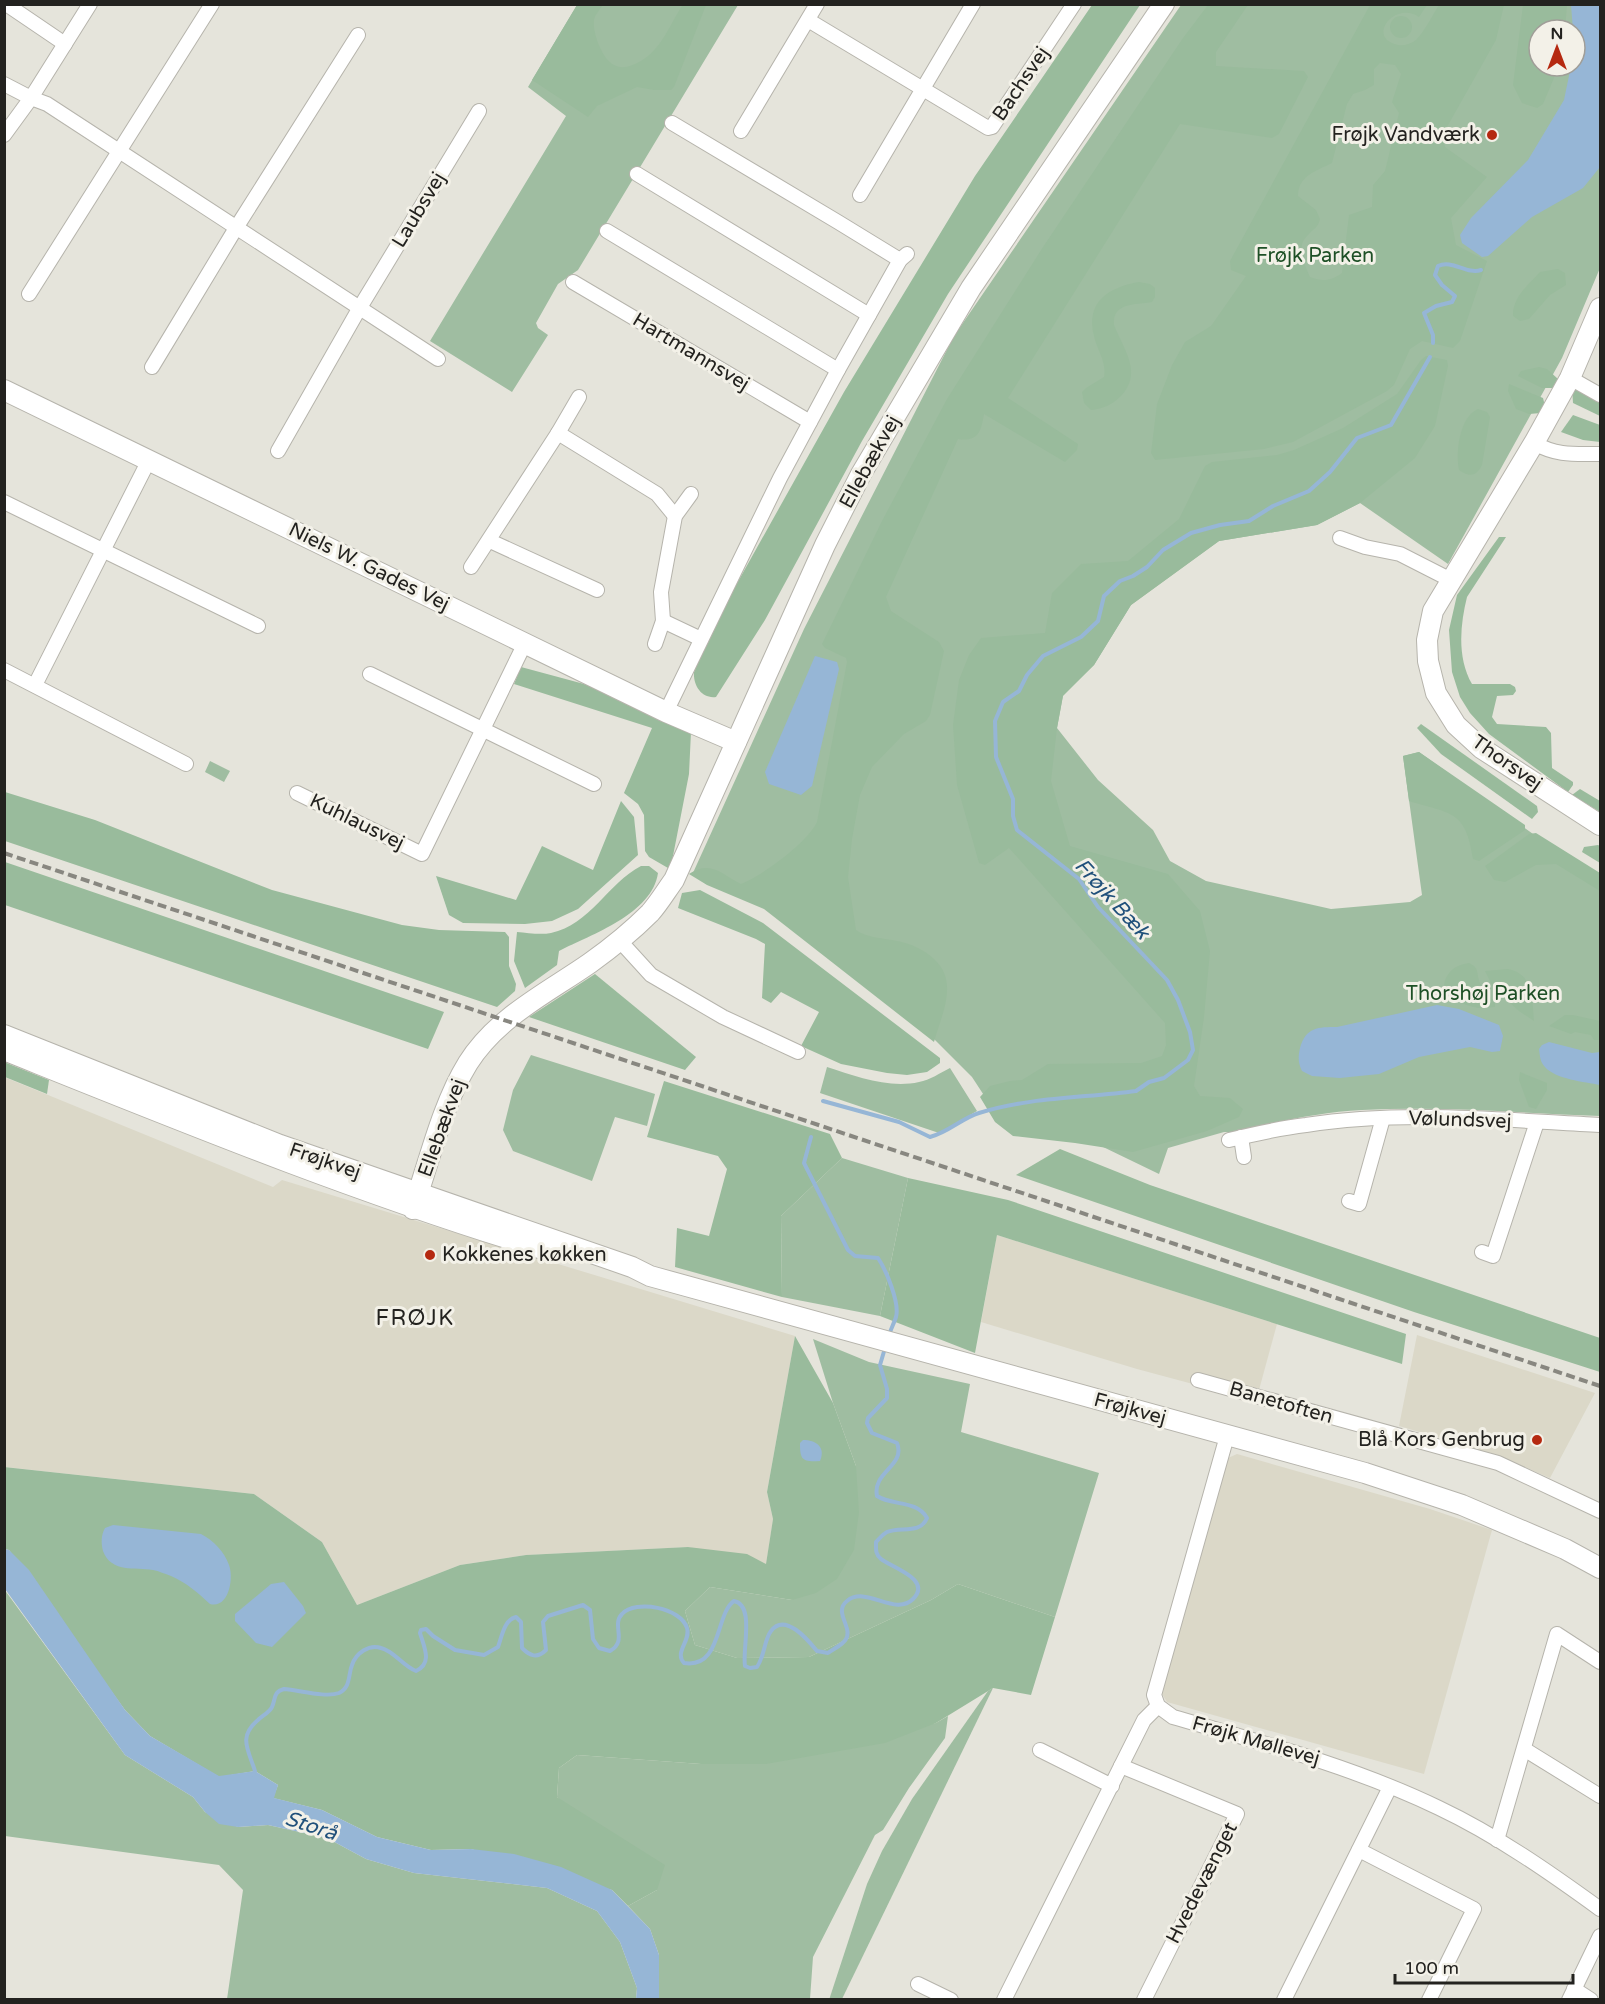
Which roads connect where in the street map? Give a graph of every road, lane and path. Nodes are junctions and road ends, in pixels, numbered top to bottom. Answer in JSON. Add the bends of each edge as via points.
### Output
{"nodes":[{"id":1,"x":6,"y":4,"type":"edge"},
{"id":2,"x":90,"y":4,"type":"edge"},
{"id":3,"x":212,"y":4,"type":"edge"},
{"id":4,"x":817,"y":4,"type":"edge"},
{"id":5,"x":973,"y":4,"type":"edge"},
{"id":6,"x":1074,"y":4,"type":"edge"},
{"id":7,"x":1164,"y":4,"type":"edge"},
{"id":8,"x":808,"y":20,"type":"junction"},
{"id":9,"x":358,"y":35,"type":"dead end"},
{"id":10,"x":65,"y":44,"type":"junction"},
{"id":11,"x":4,"y":84,"type":"edge"},
{"id":12,"x":923,"y":90,"type":"junction"},
{"id":13,"x":31,"y":98,"type":"junction"},
{"id":14,"x":478,"y":111,"type":"dead end"},
{"id":15,"x":672,"y":123,"type":"dead end"},
{"id":16,"x":741,"y":131,"type":"dead end"},
{"id":17,"x":4,"y":135,"type":"edge"},
{"id":18,"x":118,"y":152,"type":"junction"},
{"id":19,"x":637,"y":174,"type":"dead end"},
{"id":20,"x":860,"y":195,"type":"dead end"},
{"id":21,"x":236,"y":228,"type":"junction"},
{"id":22,"x":607,"y":231,"type":"dead end"},
{"id":23,"x":573,"y":282,"type":"dead end"},
{"id":24,"x":29,"y":294,"type":"dead end"},
{"id":25,"x":1600,"y":308,"type":"edge"},
{"id":26,"x":359,"y":309,"type":"junction"},
{"id":27,"x":868,"y":315,"type":"junction"},
{"id":28,"x":438,"y":360,"type":"dead end"},
{"id":29,"x":152,"y":367,"type":"dead end"},
{"id":30,"x":838,"y":370,"type":"junction"},
{"id":31,"x":1570,"y":378,"type":"junction"},
{"id":32,"x":4,"y":390,"type":"edge"},
{"id":33,"x":1600,"y":395,"type":"edge"},
{"id":34,"x":579,"y":397,"type":"dead end"},
{"id":35,"x":810,"y":422,"type":"junction"},
{"id":36,"x":558,"y":433,"type":"junction"},
{"id":37,"x":1534,"y":443,"type":"junction"},
{"id":38,"x":278,"y":451,"type":"dead end"},
{"id":39,"x":1600,"y":454,"type":"edge"},
{"id":40,"x":149,"y":460,"type":"junction"},
{"id":41,"x":691,"y":494,"type":"dead end"},
{"id":42,"x":4,"y":502,"type":"edge"},
{"id":43,"x":675,"y":516,"type":"junction"},
{"id":44,"x":1340,"y":538,"type":"dead end"},
{"id":45,"x":490,"y":542,"type":"junction"},
{"id":46,"x":104,"y":549,"type":"junction"},
{"id":47,"x":471,"y":567,"type":"dead end"},
{"id":48,"x":1451,"y":580,"type":"junction"},
{"id":49,"x":597,"y":591,"type":"dead end"},
{"id":50,"x":663,"y":621,"type":"junction"},
{"id":51,"x":258,"y":626,"type":"dead end"},
{"id":52,"x":701,"y":639,"type":"junction"},
{"id":53,"x":525,"y":643,"type":"junction"},
{"id":54,"x":655,"y":645,"type":"dead end"},
{"id":55,"x":4,"y":670,"type":"edge"},
{"id":56,"x":370,"y":674,"type":"dead end"},
{"id":57,"x":35,"y":685,"type":"junction"},
{"id":58,"x":666,"y":712,"type":"junction"},
{"id":59,"x":483,"y":730,"type":"junction"},
{"id":60,"x":736,"y":742,"type":"junction"},
{"id":61,"x":186,"y":764,"type":"dead end"},
{"id":62,"x":594,"y":784,"type":"dead end"},
{"id":63,"x":297,"y":793,"type":"dead end"},
{"id":64,"x":1600,"y":825,"type":"edge"},
{"id":65,"x":620,"y":941,"type":"junction"},
{"id":66,"x":4,"y":1035,"type":"edge"},
{"id":67,"x":4,"y":1050,"type":"edge"},
{"id":68,"x":798,"y":1052,"type":"dead end"},
{"id":69,"x":1383,"y":1118,"type":"junction"},
{"id":70,"x":1537,"y":1122,"type":"junction"},
{"id":71,"x":1600,"y":1125,"type":"edge"},
{"id":72,"x":1244,"y":1157,"type":"dead end"},
{"id":73,"x":416,"y":1201,"type":"junction"},
{"id":74,"x":1349,"y":1201,"type":"dead end"},
{"id":75,"x":1482,"y":1252,"type":"dead end"},
{"id":76,"x":1198,"y":1380,"type":"dead end"},
{"id":77,"x":1227,"y":1436,"type":"junction"},
{"id":78,"x":1600,"y":1511,"type":"edge"},
{"id":79,"x":1600,"y":1568,"type":"edge"},
{"id":80,"x":1600,"y":1662,"type":"edge"},
{"id":81,"x":1158,"y":1706,"type":"junction"},
{"id":82,"x":1524,"y":1749,"type":"junction"},
{"id":83,"x":1040,"y":1750,"type":"dead end"},
{"id":84,"x":1121,"y":1766,"type":"junction"},
{"id":85,"x":1112,"y":1786,"type":"junction"},
{"id":86,"x":1390,"y":1787,"type":"junction"},
{"id":87,"x":1600,"y":1796,"type":"edge"},
{"id":88,"x":1497,"y":1840,"type":"junction"},
{"id":89,"x":1359,"y":1850,"type":"junction"},
{"id":90,"x":1600,"y":1909,"type":"edge"},
{"id":91,"x":1600,"y":1936,"type":"edge"},
{"id":92,"x":918,"y":1984,"type":"dead end"},
{"id":93,"x":1572,"y":1994,"type":"edge"},
{"id":94,"x":951,"y":2000,"type":"edge"},
{"id":95,"x":1004,"y":2000,"type":"edge"},
{"id":96,"x":1144,"y":2000,"type":"edge"},
{"id":97,"x":1284,"y":2000,"type":"edge"},
{"id":98,"x":1429,"y":2000,"type":"edge"},
{"id":99,"x":1591,"y":2000,"type":"edge"}],
"edges":[{"from":1,"to":10,"type":"street"},
{"from":2,"to":10,"type":"street"},
{"from":3,"to":18,"type":"street"},
{"from":4,"to":8,"type":"street"},
{"from":5,"to":12,"type":"street"},
{"from":6,"to":12,"type":"street","name":"Bachsvej","via":[[992,127]]},
{"from":7,"to":60,"type":"street","name":"Ellebækvej","via":[[971,288],[861,474]]},
{"from":8,"to":12,"type":"street","name":"Bachsvej"},
{"from":8,"to":16,"type":"street"},
{"from":9,"to":21,"type":"street"},
{"from":10,"to":13,"type":"street"},
{"from":11,"to":13,"type":"street"},
{"from":12,"to":20,"type":"street"},
{"from":13,"to":17,"type":"street"},
{"from":13,"to":18,"type":"street","via":[[47,104]]},
{"from":14,"to":26,"type":"street","name":"Laubsvej"},
{"from":15,"to":27,"type":"street","via":[[904,257]]},
{"from":18,"to":21,"type":"street"},
{"from":18,"to":24,"type":"street"},
{"from":19,"to":27,"type":"street"},
{"from":21,"to":26,"type":"street"},
{"from":21,"to":29,"type":"street"},
{"from":22,"to":30,"type":"street"},
{"from":23,"to":35,"type":"street","name":"Hartmannsvej"},
{"from":25,"to":31,"type":"street","name":"Thorsvej"},
{"from":26,"to":28,"type":"street"},
{"from":26,"to":38,"type":"street","name":"Laubsvej"},
{"from":27,"to":30,"type":"street"},
{"from":30,"to":35,"type":"street"},
{"from":31,"to":33,"type":"street"},
{"from":31,"to":37,"type":"street","name":"Thorsvej"},
{"from":32,"to":40,"type":"street","name":"Niels W. Gades Vej"},
{"from":34,"to":36,"type":"street"},
{"from":35,"to":52,"type":"street"},
{"from":36,"to":43,"type":"street","via":[[657,494]]},
{"from":36,"to":45,"type":"street"},
{"from":37,"to":39,"type":"street","via":[[1561,454]]},
{"from":37,"to":48,"type":"street","name":"Thorsvej"},
{"from":40,"to":46,"type":"street"},
{"from":40,"to":53,"type":"street","name":"Niels W. Gades Vej"},
{"from":41,"to":43,"type":"street"},
{"from":42,"to":46,"type":"street"},
{"from":43,"to":50,"type":"street","via":[[661,592]]},
{"from":44,"to":48,"type":"street","via":[[1400,554]]},
{"from":45,"to":47,"type":"street"},
{"from":45,"to":49,"type":"street"},
{"from":46,"to":51,"type":"street"},
{"from":46,"to":57,"type":"street"},
{"from":48,"to":64,"type":"street","name":"Thorsvej","via":[[1433,611],[1427,640],[1436,693],[1456,725],[1481,748]]},
{"from":50,"to":52,"type":"street"},
{"from":50,"to":54,"type":"street"},
{"from":52,"to":58,"type":"street"},
{"from":53,"to":58,"type":"street","name":"Niels W. Gades Vej"},
{"from":53,"to":59,"type":"street","name":"Kuhlausvej"},
{"from":55,"to":57,"type":"street"},
{"from":56,"to":59,"type":"street"},
{"from":57,"to":61,"type":"street"},
{"from":58,"to":60,"type":"street","name":"Niels W. Gades Vej"},
{"from":59,"to":62,"type":"street"},
{"from":59,"to":63,"type":"street","name":"Kuhlausvej","via":[[422,854]]},
{"from":60,"to":65,"type":"street","name":"Ellebækvej","via":[[674,880],[651,912]]},
{"from":65,"to":68,"type":"street","via":[[651,975],[723,1017]]},
{"from":65,"to":73,"type":"street","name":"Ellebækvej","via":[[538,995],[506,1020],[474,1055],[452,1092]]},
{"from":66,"to":73,"type":"street","name":"Frøjkvej"},
{"from":67,"to":73,"type":"street","name":"Frøjkvej","via":[[220,1137]]},
{"from":69,"to":70,"type":"street","name":"Vølundsvej"},
{"from":69,"to":72,"type":"street","name":"Vølundsvej","via":[[1305,1125],[1235,1138]]},
{"from":69,"to":74,"type":"street","name":"Vølundsvej","via":[[1359,1204]]},
{"from":70,"to":71,"type":"street","name":"Vølundsvej"},
{"from":70,"to":75,"type":"street","name":"Vølundsvej","via":[[1492,1256]]},
{"from":73,"to":77,"type":"street","name":"Frøjkvej","via":[[632,1267],[650,1276]]},
{"from":76,"to":78,"type":"street","name":"Banetoften","via":[[1498,1463]]},
{"from":77,"to":79,"type":"street","name":"Frøjkvej","via":[[1365,1473],[1462,1505]]},
{"from":77,"to":81,"type":"street","via":[[1155,1695]]},
{"from":80,"to":82,"type":"street","via":[[1557,1634]]},
{"from":81,"to":84,"type":"street","via":[[1144,1720]]},
{"from":81,"to":86,"type":"street","name":"Frøjk Møllevej","via":[[1173,1717],[1330,1763]]},
{"from":82,"to":87,"type":"street"},
{"from":82,"to":88,"type":"street"},
{"from":83,"to":85,"type":"street"},
{"from":84,"to":85,"type":"street"},
{"from":84,"to":96,"type":"street","name":"Hvedevænget","via":[[1237,1814]]},
{"from":85,"to":95,"type":"street"},
{"from":86,"to":88,"type":"street","name":"Frøjk Møllevej"},
{"from":86,"to":89,"type":"street"},
{"from":88,"to":90,"type":"street","name":"Frøjk Møllevej"},
{"from":89,"to":97,"type":"street"},
{"from":89,"to":98,"type":"street","via":[[1474,1909]]},
{"from":91,"to":93,"type":"street"},
{"from":92,"to":94,"type":"street"},
{"from":93,"to":99,"type":"street"}]}
